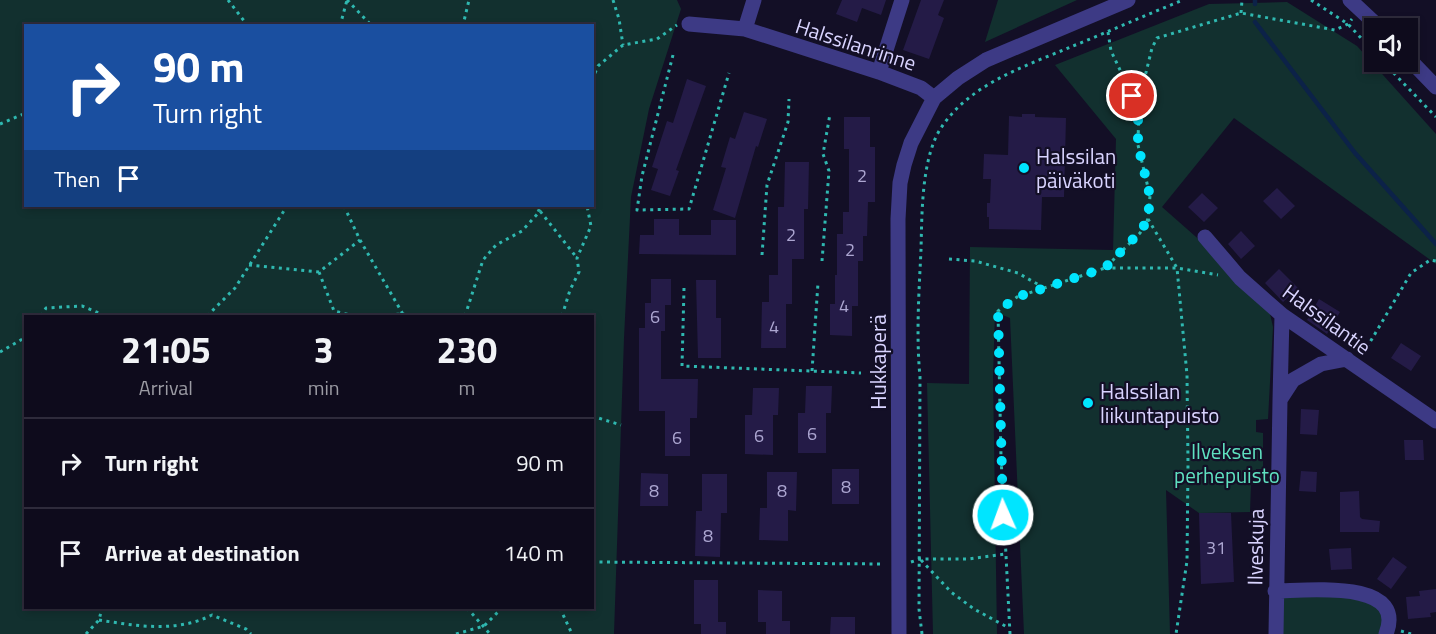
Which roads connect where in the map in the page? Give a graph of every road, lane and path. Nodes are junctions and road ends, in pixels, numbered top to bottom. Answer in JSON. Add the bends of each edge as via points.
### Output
{"nodes":[{"id":1,"x":228,"y":0,"type":"edge"},
{"id":2,"x":347,"y":0,"type":"edge"},
{"id":3,"x":469,"y":0,"type":"edge"},
{"id":4,"x":613,"y":0,"type":"edge"},
{"id":5,"x":754,"y":0,"type":"edge"},
{"id":6,"x":902,"y":0,"type":"edge"},
{"id":7,"x":1128,"y":0,"type":"edge"},
{"id":8,"x":1183,"y":0,"type":"edge"},
{"id":9,"x":1242,"y":0,"type":"edge"},
{"id":10,"x":1311,"y":0,"type":"edge"},
{"id":11,"x":1350,"y":0,"type":"edge"},
{"id":12,"x":1241,"y":13,"type":"junction"},
{"id":13,"x":1369,"y":18,"type":"edge"},
{"id":14,"x":246,"y":24,"type":"edge"},
{"id":15,"x":341,"y":24,"type":"edge"},
{"id":16,"x":370,"y":24,"type":"edge"},
{"id":17,"x":466,"y":24,"type":"edge"},
{"id":18,"x":689,"y":24,"type":"joint"},
{"id":19,"x":1348,"y":24,"type":"junction"},
{"id":20,"x":745,"y":29,"type":"junction"},
{"id":21,"x":1108,"y":32,"type":"junction"},
{"id":22,"x":1364,"y":41,"type":"edge"},
{"id":23,"x":623,"y":45,"type":"junction"},
{"id":24,"x":673,"y":55,"type":"dead end"},
{"id":25,"x":1418,"y":68,"type":"edge"},
{"id":26,"x":879,"y":72,"type":"junction"},
{"id":27,"x":1393,"y":72,"type":"edge"},
{"id":28,"x":729,"y":73,"type":"dead end"},
{"id":29,"x":594,"y":75,"type":"edge"},
{"id":30,"x":1436,"y":87,"type":"edge"},
{"id":31,"x":934,"y":98,"type":"junction"},
{"id":32,"x":789,"y":99,"type":"dead end"},
{"id":33,"x":1138,"y":110,"type":"junction"},
{"id":34,"x":24,"y":114,"type":"edge"},
{"id":35,"x":830,"y":114,"type":"dead end"},
{"id":36,"x":1436,"y":117,"type":"edge"},
{"id":37,"x":0,"y":124,"type":"edge"},
{"id":38,"x":286,"y":207,"type":"edge"},
{"id":39,"x":344,"y":207,"type":"edge"},
{"id":40,"x":532,"y":207,"type":"edge"},
{"id":41,"x":543,"y":207,"type":"edge"},
{"id":42,"x":587,"y":207,"type":"edge"},
{"id":43,"x":540,"y":211,"type":"junction"},
{"id":44,"x":1148,"y":219,"type":"junction"},
{"id":45,"x":1205,"y":237,"type":"dead end"},
{"id":46,"x":360,"y":240,"type":"junction"},
{"id":47,"x":762,"y":255,"type":"dead end"},
{"id":48,"x":577,"y":258,"type":"junction"},
{"id":49,"x":949,"y":259,"type":"dead end"},
{"id":50,"x":822,"y":261,"type":"dead end"},
{"id":51,"x":1436,"y":261,"type":"edge"},
{"id":52,"x":249,"y":265,"type":"junction"},
{"id":53,"x":1105,"y":268,"type":"junction"},
{"id":54,"x":1177,"y":268,"type":"junction"},
{"id":55,"x":319,"y":272,"type":"junction"},
{"id":56,"x":1240,"y":278,"type":"junction"},
{"id":57,"x":818,"y":283,"type":"dead end"},
{"id":58,"x":684,"y":288,"type":"dead end"},
{"id":59,"x":1046,"y":289,"type":"junction"},
{"id":60,"x":42,"y":315,"type":"edge"},
{"id":61,"x":104,"y":315,"type":"edge"},
{"id":62,"x":208,"y":315,"type":"edge"},
{"id":63,"x":350,"y":315,"type":"edge"},
{"id":64,"x":404,"y":315,"type":"edge"},
{"id":65,"x":465,"y":315,"type":"edge"},
{"id":66,"x":562,"y":315,"type":"edge"},
{"id":67,"x":1282,"y":315,"type":"junction"},
{"id":68,"x":24,"y":338,"type":"edge"},
{"id":69,"x":0,"y":352,"type":"edge"},
{"id":70,"x":1351,"y":362,"type":"junction"},
{"id":71,"x":812,"y":371,"type":"junction"},
{"id":72,"x":861,"y":373,"type":"dead end"},
{"id":73,"x":1280,"y":400,"type":"junction"},
{"id":74,"x":594,"y":417,"type":"edge"},
{"id":75,"x":1436,"y":421,"type":"edge"},
{"id":76,"x":621,"y":425,"type":"dead end"},
{"id":77,"x":1005,"y":554,"type":"junction"},
{"id":78,"x":920,"y":560,"type":"junction"},
{"id":79,"x":594,"y":562,"type":"edge"},
{"id":80,"x":899,"y":565,"type":"junction"},
{"id":81,"x":1275,"y":591,"type":"junction"},
{"id":82,"x":102,"y":609,"type":"edge"},
{"id":83,"x":468,"y":609,"type":"edge"},
{"id":84,"x":501,"y":609,"type":"edge"},
{"id":85,"x":560,"y":609,"type":"edge"},
{"id":86,"x":99,"y":620,"type":"junction"},
{"id":87,"x":484,"y":627,"type":"junction"},
{"id":88,"x":1009,"y":628,"type":"junction"},
{"id":89,"x":86,"y":634,"type":"edge"},
{"id":90,"x":251,"y":634,"type":"edge"},
{"id":91,"x":456,"y":634,"type":"edge"},
{"id":92,"x":490,"y":634,"type":"edge"},
{"id":93,"x":572,"y":634,"type":"edge"},
{"id":94,"x":899,"y":634,"type":"edge"},
{"id":95,"x":922,"y":634,"type":"edge"},
{"id":96,"x":1010,"y":634,"type":"edge"},
{"id":97,"x":1176,"y":634,"type":"edge"},
{"id":98,"x":1276,"y":634,"type":"edge"},
{"id":99,"x":1386,"y":634,"type":"edge"}],
"edges":[{"from":1,"to":14,"type":"path"},
{"from":2,"to":15,"type":"path"},
{"from":2,"to":16,"type":"path"},
{"from":3,"to":17,"type":"path"},
{"from":4,"to":23,"type":"path"},
{"from":5,"to":20,"type":"street"},
{"from":6,"to":26,"type":"street"},
{"from":7,"to":31,"type":"street","via":[[986,60]]},
{"from":8,"to":21,"type":"path"},
{"from":9,"to":12,"type":"path"},
{"from":10,"to":19,"type":"path"},
{"from":11,"to":13,"type":"street"},
{"from":12,"to":19,"type":"path","via":[[1335,30]]},
{"from":12,"to":33,"type":"path","via":[[1157,38]]},
{"from":18,"to":20,"type":"street","name":"Halssilanrinne"},
{"from":18,"to":23,"type":"path","via":[[680,22],[657,39]]},
{"from":19,"to":22,"type":"path"},
{"from":20,"to":26,"type":"street","name":"Halssilanrinne"},
{"from":21,"to":33,"type":"path","via":[[1111,51]]},
{"from":21,"to":78,"type":"path","via":[[997,78],[967,100],[943,125],[934,142],[923,199],[921,248]]},
{"from":23,"to":29,"type":"path","via":[[598,66]]},
{"from":24,"to":28,"type":"path","via":[[637,210],[689,209]]},
{"from":25,"to":30,"type":"street"},
{"from":26,"to":31,"type":"street","name":"Halssilanrinne","via":[[921,88]]},
{"from":27,"to":36,"type":"path"},
{"from":31,"to":80,"type":"street","name":"Hukkaperä","via":[[911,142],[900,183]]},
{"from":32,"to":47,"type":"path","via":[[788,122],[767,185]]},
{"from":33,"to":44,"type":"path","via":[[1138,145],[1150,196]]},
{"from":34,"to":37,"type":"path"},
{"from":35,"to":50,"type":"path","via":[[823,154],[829,171]]},
{"from":38,"to":52,"type":"path"},
{"from":39,"to":46,"type":"path"},
{"from":40,"to":43,"type":"path"},
{"from":41,"to":43,"type":"path"},
{"from":42,"to":48,"type":"path","via":[[591,225]]},
{"from":43,"to":48,"type":"path"},
{"from":43,"to":65,"type":"path","via":[[522,231],[496,244],[483,260]]},
{"from":44,"to":53,"type":"path"},
{"from":44,"to":54,"type":"path"},
{"from":45,"to":56,"type":"street","name":"Halssilantie"},
{"from":46,"to":55,"type":"path"},
{"from":46,"to":64,"type":"path"},
{"from":48,"to":66,"type":"path","via":[[579,272]]},
{"from":49,"to":59,"type":"path","via":[[975,261],[1018,273]]},
{"from":51,"to":70,"type":"path","via":[[1430,260],[1411,273]]},
{"from":52,"to":55,"type":"path"},
{"from":52,"to":62,"type":"path","via":[[235,288]]},
{"from":53,"to":54,"type":"path"},
{"from":53,"to":59,"type":"path"},
{"from":54,"to":56,"type":"path"},
{"from":54,"to":97,"type":"path","via":[[1187,375],[1188,464],[1187,561]]},
{"from":55,"to":63,"type":"path","via":[[334,311]]},
{"from":56,"to":67,"type":"street","name":"Halssilantie"},
{"from":57,"to":71,"type":"path"},
{"from":58,"to":71,"type":"path","via":[[682,366]]},
{"from":59,"to":77,"type":"path","via":[[1017,297],[998,311]]},
{"from":60,"to":61,"type":"path","via":[[46,309],[82,306]]},
{"from":67,"to":70,"type":"street","name":"Halssilantie"},
{"from":67,"to":73,"type":"street","name":"Ilveskuja"},
{"from":68,"to":69,"type":"path"},
{"from":70,"to":73,"type":"street","via":[[1321,364],[1293,380]]},
{"from":70,"to":75,"type":"street","name":"Halssilantie"},
{"from":71,"to":72,"type":"path"},
{"from":73,"to":81,"type":"street","name":"Ilveskuja"},
{"from":74,"to":76,"type":"path"},
{"from":77,"to":78,"type":"path"},
{"from":77,"to":88,"type":"path"},
{"from":78,"to":80,"type":"path"},
{"from":78,"to":88,"type":"path","via":[[951,592]]},
{"from":78,"to":95,"type":"path"},
{"from":79,"to":80,"type":"path"},
{"from":80,"to":94,"type":"street","name":"Hukkaperä"},
{"from":81,"to":98,"type":"street","name":"Ilveskuja"},
{"from":81,"to":99,"type":"street","via":[[1362,593],[1379,600],[1388,613]]},
{"from":82,"to":86,"type":"path"},
{"from":83,"to":87,"type":"path"},
{"from":84,"to":87,"type":"path"},
{"from":85,"to":93,"type":"path"},
{"from":86,"to":89,"type":"path"},
{"from":86,"to":90,"type":"path","via":[[148,627],[196,623],[212,615],[246,628]]},
{"from":87,"to":91,"type":"path"},
{"from":87,"to":92,"type":"path"},
{"from":88,"to":96,"type":"path"}]}
